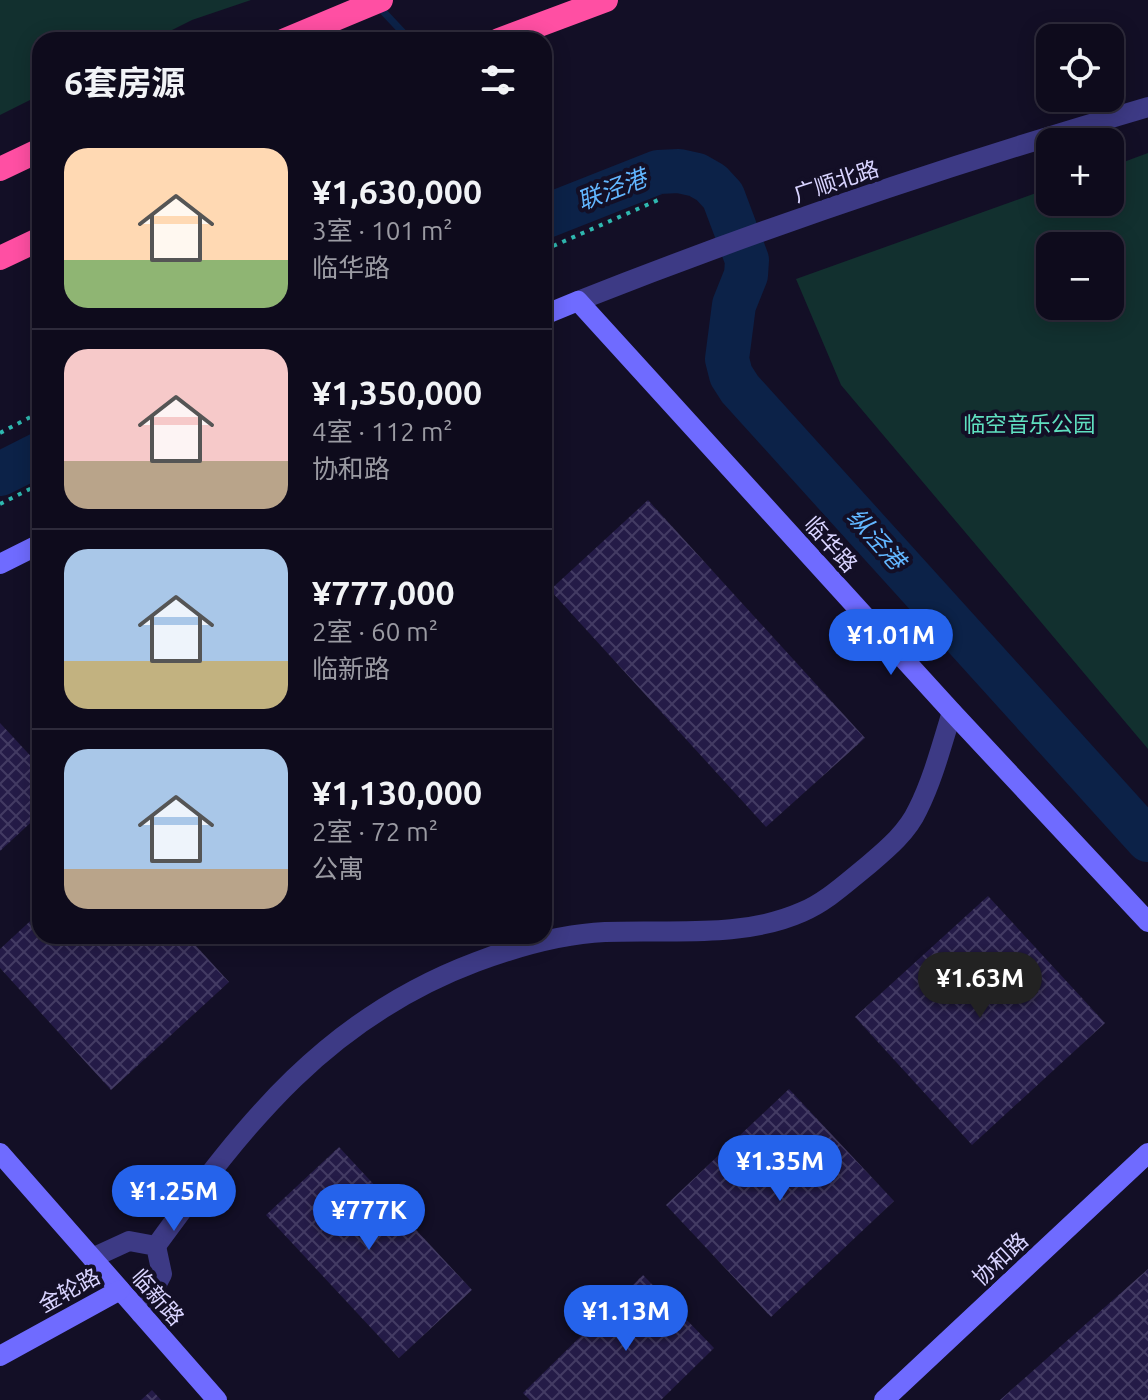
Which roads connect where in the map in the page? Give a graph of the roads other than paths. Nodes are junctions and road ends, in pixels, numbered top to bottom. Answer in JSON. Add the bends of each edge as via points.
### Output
{"nodes":[{"id":1,"x":381,"y":0,"type":"edge"},
{"id":2,"x":606,"y":0,"type":"edge"},
{"id":3,"x":304,"y":32,"type":"edge"},
{"id":4,"x":520,"y":32,"type":"edge"},
{"id":5,"x":1148,"y":107,"type":"edge"},
{"id":6,"x":32,"y":154,"type":"edge"},
{"id":7,"x":0,"y":169,"type":"edge"},
{"id":8,"x":32,"y":243,"type":"edge"},
{"id":9,"x":0,"y":258,"type":"edge"},
{"id":10,"x":578,"y":301,"type":"junction"},
{"id":11,"x":552,"y":312,"type":"edge"},
{"id":12,"x":32,"y":548,"type":"edge"},
{"id":13,"x":0,"y":564,"type":"edge"},
{"id":14,"x":952,"y":712,"type":"junction"},
{"id":15,"x":1148,"y":922,"type":"edge"},
{"id":16,"x":552,"y":940,"type":"edge"},
{"id":17,"x":533,"y":944,"type":"edge"},
{"id":18,"x":0,"y":1153,"type":"edge"},
{"id":19,"x":1148,"y":1153,"type":"edge"},
{"id":20,"x":156,"y":1246,"type":"junction"},
{"id":21,"x":92,"y":1258,"type":"junction"},
{"id":22,"x":120,"y":1290,"type":"junction"},
{"id":23,"x":141,"y":1314,"type":"junction"},
{"id":24,"x":0,"y":1356,"type":"edge"},
{"id":25,"x":217,"y":1400,"type":"edge"},
{"id":26,"x":884,"y":1400,"type":"edge"}],
"edges":[{"from":1,"to":3,"type":"highway"},
{"from":2,"to":4,"type":"highway"},
{"from":5,"to":10,"type":"street","name":"广顺北路","via":[[773,228]]},
{"from":6,"to":7,"type":"highway"},
{"from":8,"to":9,"type":"highway"},
{"from":10,"to":11,"type":"street","name":"广顺北路"},
{"from":10,"to":14,"type":"street","name":"临华路"},
{"from":12,"to":13,"type":"street"},
{"from":14,"to":15,"type":"street","name":"临华路"},
{"from":14,"to":16,"type":"street","via":[[918,810],[895,842],[838,891],[803,912],[767,924],[711,931],[601,932]]},
{"from":17,"to":20,"type":"street","via":[[421,985],[367,1017],[306,1065],[222,1155]]},
{"from":18,"to":21,"type":"street","name":"临新路"},
{"from":19,"to":26,"type":"street","name":"协和路"},
{"from":20,"to":21,"type":"street","via":[[129,1241]]},
{"from":20,"to":23,"type":"street","via":[[162,1274]]},
{"from":21,"to":22,"type":"street","name":"临新路"},
{"from":22,"to":23,"type":"street","name":"临新路"},
{"from":22,"to":24,"type":"street","name":"金轮路"},
{"from":23,"to":25,"type":"street","name":"临新路"}]}
